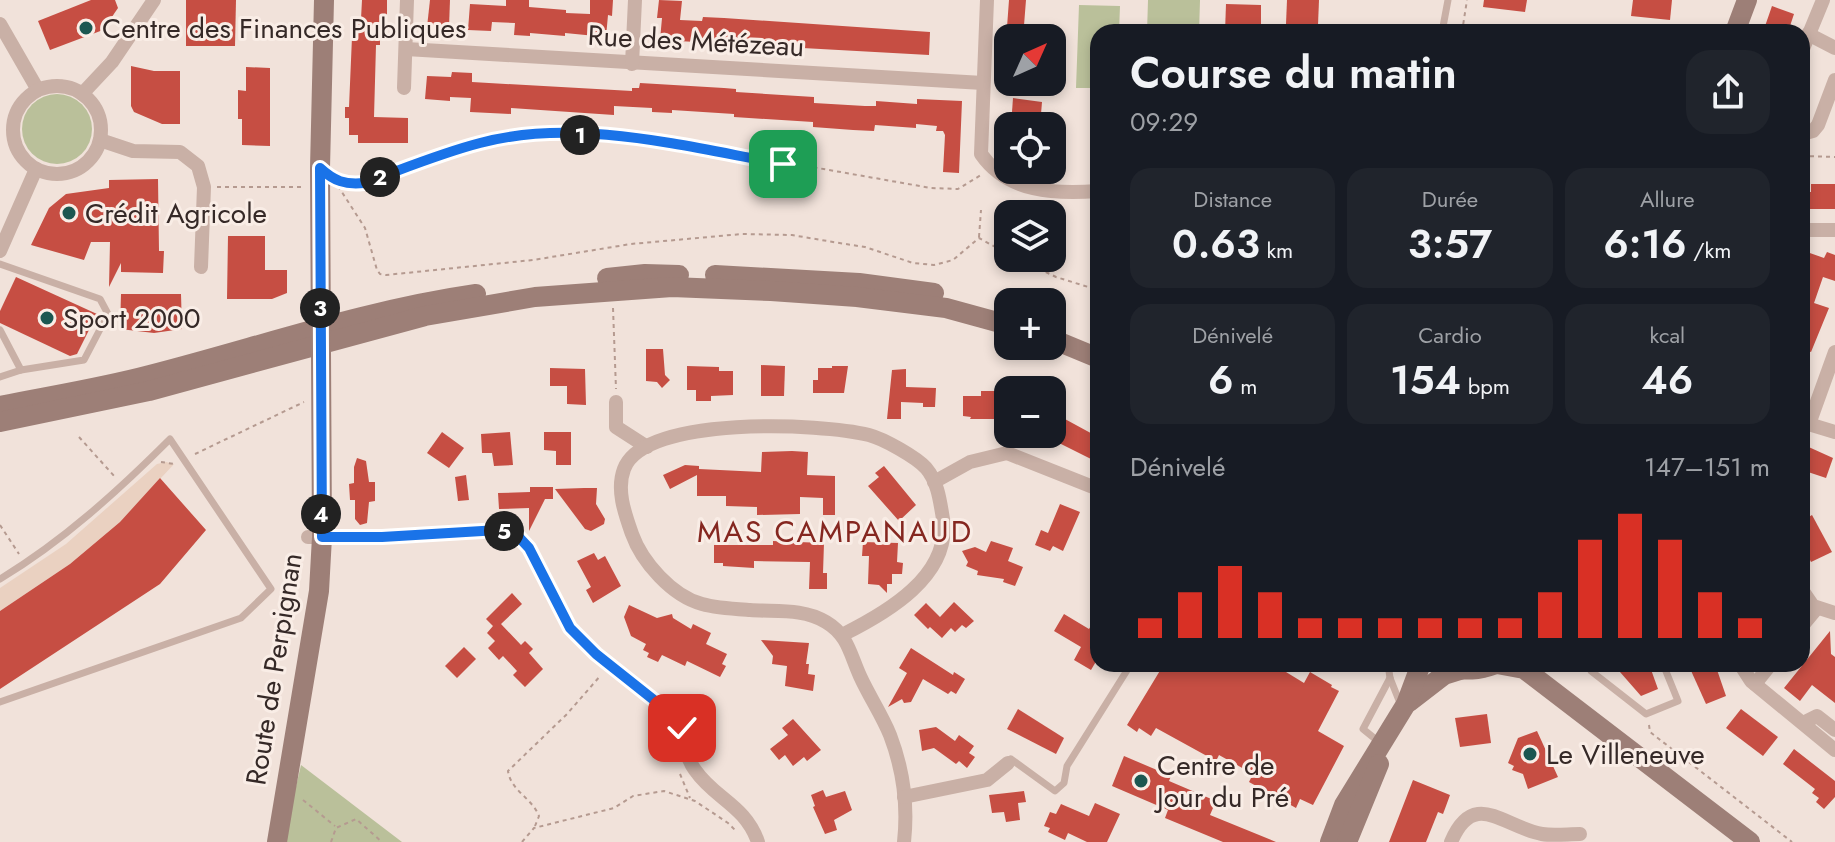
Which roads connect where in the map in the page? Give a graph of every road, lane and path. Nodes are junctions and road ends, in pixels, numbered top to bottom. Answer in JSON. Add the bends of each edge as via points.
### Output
{"nodes":[{"id":1,"x":154,"y":0,"type":"edge"},
{"id":2,"x":324,"y":0,"type":"edge"},
{"id":3,"x":334,"y":0,"type":"edge"},
{"id":4,"x":407,"y":0,"type":"edge"},
{"id":5,"x":635,"y":0,"type":"edge"},
{"id":6,"x":987,"y":0,"type":"edge"},
{"id":7,"x":1448,"y":0,"type":"edge"},
{"id":8,"x":1467,"y":0,"type":"edge"},
{"id":9,"x":1747,"y":0,"type":"edge"},
{"id":10,"x":1823,"y":0,"type":"edge"},
{"id":11,"x":0,"y":24,"type":"edge"},
{"id":12,"x":1444,"y":24,"type":"edge"},
{"id":13,"x":1463,"y":24,"type":"edge"},
{"id":14,"x":1738,"y":24,"type":"edge"},
{"id":15,"x":1810,"y":29,"type":"edge"},
{"id":16,"x":1810,"y":35,"type":"edge"},
{"id":17,"x":1835,"y":48,"type":"edge"},
{"id":18,"x":406,"y":49,"type":"junction"},
{"id":19,"x":632,"y":64,"type":"junction"},
{"id":20,"x":323,"y":75,"type":"junction"},
{"id":21,"x":1835,"y":80,"type":"edge"},
{"id":22,"x":983,"y":83,"type":"junction"},
{"id":23,"x":404,"y":88,"type":"dead end"},
{"id":24,"x":38,"y":90,"type":"junction"},
{"id":25,"x":82,"y":94,"type":"junction"},
{"id":26,"x":7,"y":128,"type":"edge"},
{"id":27,"x":1810,"y":132,"type":"edge"},
{"id":28,"x":100,"y":140,"type":"junction"},
{"id":29,"x":1810,"y":156,"type":"edge"},
{"id":30,"x":1835,"y":157,"type":"edge"},
{"id":31,"x":36,"y":169,"type":"junction"},
{"id":32,"x":991,"y":169,"type":"junction"},
{"id":33,"x":327,"y":174,"type":"junction"},
{"id":34,"x":204,"y":187,"type":"junction"},
{"id":35,"x":297,"y":187,"type":"dead end"},
{"id":36,"x":1090,"y":192,"type":"edge"},
{"id":37,"x":981,"y":210,"type":"dead end"},
{"id":38,"x":1810,"y":230,"type":"edge"},
{"id":39,"x":1835,"y":230,"type":"edge"},
{"id":40,"x":979,"y":238,"type":"junction"},
{"id":41,"x":994,"y":246,"type":"edge"},
{"id":42,"x":0,"y":251,"type":"edge"},
{"id":43,"x":0,"y":264,"type":"edge"},
{"id":44,"x":201,"y":267,"type":"dead end"},
{"id":45,"x":1046,"y":272,"type":"edge"},
{"id":46,"x":1090,"y":288,"type":"edge"},
{"id":47,"x":612,"y":291,"type":"junction"},
{"id":48,"x":994,"y":307,"type":"edge"},
{"id":49,"x":994,"y":321,"type":"edge"},
{"id":50,"x":349,"y":328,"type":"junction"},
{"id":51,"x":0,"y":330,"type":"edge"},
{"id":52,"x":1066,"y":330,"type":"edge"},
{"id":53,"x":1090,"y":339,"type":"edge"},
{"id":54,"x":300,"y":341,"type":"junction"},
{"id":55,"x":1066,"y":345,"type":"edge"},
{"id":56,"x":1835,"y":352,"type":"edge"},
{"id":57,"x":1090,"y":355,"type":"edge"},
{"id":58,"x":21,"y":370,"type":"junction"},
{"id":59,"x":0,"y":377,"type":"edge"},
{"id":60,"x":311,"y":399,"type":"dead end"},
{"id":61,"x":616,"y":402,"type":"joint"},
{"id":62,"x":0,"y":406,"type":"edge"},
{"id":63,"x":1810,"y":413,"type":"edge"},
{"id":64,"x":0,"y":422,"type":"edge"},
{"id":65,"x":1810,"y":424,"type":"edge"},
{"id":66,"x":1835,"y":432,"type":"edge"},
{"id":67,"x":79,"y":437,"type":"dead end"},
{"id":68,"x":647,"y":447,"type":"junction"},
{"id":69,"x":182,"y":460,"type":"junction"},
{"id":70,"x":157,"y":464,"type":"dead end"},
{"id":71,"x":934,"y":482,"type":"junction"},
{"id":72,"x":123,"y":486,"type":"junction"},
{"id":73,"x":1090,"y":486,"type":"edge"},
{"id":74,"x":0,"y":525,"type":"edge"},
{"id":75,"x":315,"y":537,"type":"junction"},
{"id":76,"x":26,"y":563,"type":"junction"},
{"id":77,"x":0,"y":579,"type":"edge"},
{"id":78,"x":1810,"y":600,"type":"edge"},
{"id":79,"x":1817,"y":608,"type":"junction"},
{"id":80,"x":1835,"y":613,"type":"edge"},
{"id":81,"x":1810,"y":616,"type":"edge"},
{"id":82,"x":844,"y":634,"type":"junction"},
{"id":83,"x":610,"y":665,"type":"junction"},
{"id":84,"x":1126,"y":672,"type":"edge"},
{"id":85,"x":1389,"y":672,"type":"edge"},
{"id":86,"x":1418,"y":672,"type":"edge"},
{"id":87,"x":1447,"y":672,"type":"edge"},
{"id":88,"x":1528,"y":672,"type":"edge"},
{"id":89,"x":1549,"y":672,"type":"edge"},
{"id":90,"x":1592,"y":672,"type":"edge"},
{"id":91,"x":1666,"y":672,"type":"edge"},
{"id":92,"x":1746,"y":672,"type":"edge"},
{"id":93,"x":1765,"y":672,"type":"edge"},
{"id":94,"x":1390,"y":678,"type":"junction"},
{"id":95,"x":1755,"y":684,"type":"junction"},
{"id":96,"x":0,"y":702,"type":"edge"},
{"id":97,"x":1402,"y":709,"type":"junction"},
{"id":98,"x":1646,"y":714,"type":"junction"},
{"id":99,"x":1803,"y":723,"type":"junction"},
{"id":100,"x":1835,"y":730,"type":"edge"},
{"id":101,"x":1380,"y":743,"type":"junction"},
{"id":102,"x":1835,"y":750,"type":"edge"},
{"id":103,"x":1008,"y":763,"type":"joint"},
{"id":104,"x":283,"y":792,"type":"junction"},
{"id":105,"x":904,"y":797,"type":"junction"},
{"id":106,"x":336,"y":828,"type":"junction"},
{"id":107,"x":534,"y":828,"type":"junction"},
{"id":108,"x":737,"y":833,"type":"dead end"},
{"id":109,"x":1580,"y":834,"type":"dead end"},
{"id":110,"x":277,"y":842,"type":"edge"},
{"id":111,"x":331,"y":842,"type":"edge"},
{"id":112,"x":382,"y":842,"type":"edge"},
{"id":113,"x":522,"y":842,"type":"edge"},
{"id":114,"x":758,"y":842,"type":"edge"},
{"id":115,"x":904,"y":842,"type":"edge"},
{"id":116,"x":1330,"y":842,"type":"edge"},
{"id":117,"x":1347,"y":842,"type":"edge"},
{"id":118,"x":1451,"y":842,"type":"edge"},
{"id":119,"x":1750,"y":842,"type":"edge"},
{"id":120,"x":1768,"y":842,"type":"edge"},
{"id":121,"x":1792,"y":842,"type":"edge"}],
"edges":[{"from":1,"to":25,"type":"street","via":[[112,62]]},
{"from":2,"to":20,"type":"main road"},
{"from":3,"to":20,"type":"main road"},
{"from":4,"to":18,"type":"street"},
{"from":5,"to":19,"type":"street"},
{"from":6,"to":22,"type":"street"},
{"from":7,"to":12,"type":"lane"},
{"from":8,"to":13,"type":"path"},
{"from":9,"to":14,"type":"main road"},
{"from":10,"to":15,"type":"street"},
{"from":11,"to":24,"type":"street"},
{"from":16,"to":17,"type":"street"},
{"from":18,"to":19,"type":"street","name":"Rue des Métézeau"},
{"from":18,"to":23,"type":"street"},
{"from":19,"to":22,"type":"street","name":"Rue des Métézeau"},
{"from":20,"to":33,"type":"main road","name":"Route de Perpignan"},
{"from":21,"to":27,"type":"street","via":[[1818,125]]},
{"from":22,"to":32,"type":"street","via":[[981,154]]},
{"from":24,"to":25,"type":"street","via":[[60,86]]},
{"from":24,"to":26,"type":"street"},
{"from":25,"to":28,"type":"street","via":[[98,114]]},
{"from":26,"to":31,"type":"street"},
{"from":28,"to":31,"type":"street","via":[[75,170],[62,174]]},
{"from":28,"to":34,"type":"street","via":[[133,151],[180,152],[198,166]]},
{"from":29,"to":30,"type":"path"},
{"from":31,"to":42,"type":"street"},
{"from":32,"to":33,"type":"path","via":[[958,189],[931,188],[631,135],[543,134],[482,142],[364,183],[351,184]]},
{"from":32,"to":36,"type":"street","via":[[1011,182],[1060,194]]},
{"from":33,"to":40,"type":"path","via":[[365,228],[377,270],[386,275],[742,234],[792,235],[934,265],[953,260]]},
{"from":33,"to":75,"type":"main road","name":"Route de Perpignan"},
{"from":34,"to":35,"type":"path"},
{"from":34,"to":44,"type":"street"},
{"from":37,"to":40,"type":"path"},
{"from":38,"to":39,"type":"street"},
{"from":40,"to":41,"type":"path"},
{"from":43,"to":58,"type":"lane","via":[[100,299],[108,314],[84,360]]},
{"from":45,"to":46,"type":"path"},
{"from":47,"to":49,"type":"main road","via":[[672,287],[857,297],[946,308]]},
{"from":47,"to":50,"type":"main road","via":[[535,297]]},
{"from":47,"to":61,"type":"path"},
{"from":48,"to":50,"type":"main road","via":[[859,283],[645,274],[439,299]]},
{"from":50,"to":54,"type":"main road"},
{"from":51,"to":58,"type":"lane"},
{"from":52,"to":53,"type":"main road"},
{"from":54,"to":62,"type":"main road"},
{"from":54,"to":64,"type":"main road","via":[[149,391]]},
{"from":55,"to":57,"type":"main road"},
{"from":56,"to":63,"type":"street"},
{"from":58,"to":59,"type":"lane"},
{"from":60,"to":69,"type":"path"},
{"from":61,"to":68,"type":"street","via":[[616,427]]},
{"from":65,"to":66,"type":"street"},
{"from":67,"to":72,"type":"path"},
{"from":68,"to":71,"type":"street","via":[[710,429],[825,428],[872,435],[915,458]]},
{"from":68,"to":82,"type":"street","via":[[624,468],[620,490],[634,541],[667,584],[700,604],[798,611]]},
{"from":69,"to":70,"type":"path"},
{"from":69,"to":72,"type":"lane","via":[[170,439]]},
{"from":69,"to":96,"type":"lane","via":[[271,589],[241,618]]},
{"from":71,"to":73,"type":"street","via":[[970,462],[1007,453]]},
{"from":71,"to":82,"type":"street","via":[[945,533],[938,555],[919,584],[880,616]]},
{"from":72,"to":76,"type":"lane"},
{"from":74,"to":76,"type":"path"},
{"from":75,"to":83,"type":"street","via":[[515,533],[529,548],[570,628]]},
{"from":75,"to":104,"type":"main road","name":"Route de Perpignan","via":[[319,591]]},
{"from":76,"to":77,"type":"lane"},
{"from":78,"to":79,"type":"street"},
{"from":79,"to":80,"type":"street"},
{"from":79,"to":81,"type":"street"},
{"from":82,"to":105,"type":"street","via":[[889,734]]},
{"from":83,"to":107,"type":"path","via":[[508,771],[516,789],[535,807],[539,816]]},
{"from":83,"to":114,"type":"street","via":[[674,716],[692,766],[747,818]]},
{"from":84,"to":103,"type":"lane","via":[[1055,791],[1011,759]]},
{"from":85,"to":94,"type":"lane"},
{"from":86,"to":97,"type":"main road"},
{"from":87,"to":97,"type":"main road"},
{"from":88,"to":119,"type":"main road"},
{"from":89,"to":120,"type":"main road"},
{"from":90,"to":98,"type":"lane"},
{"from":91,"to":98,"type":"lane","via":[[1678,701]]},
{"from":92,"to":95,"type":"street"},
{"from":93,"to":95,"type":"street"},
{"from":94,"to":97,"type":"lane"},
{"from":94,"to":101,"type":"lane","via":[[1363,729]]},
{"from":95,"to":99,"type":"street"},
{"from":97,"to":101,"type":"main road"},
{"from":97,"to":117,"type":"main road"},
{"from":98,"to":121,"type":"path","via":[[1650,732]]},
{"from":99,"to":100,"type":"street","via":[[1817,716]]},
{"from":99,"to":102,"type":"street"},
{"from":101,"to":116,"type":"main road","via":[[1344,805]]},
{"from":103,"to":105,"type":"street","via":[[987,780]]},
{"from":104,"to":106,"type":"path","via":[[297,795]]},
{"from":104,"to":110,"type":"main road","name":"Route de Perpignan"},
{"from":105,"to":115,"type":"street"},
{"from":106,"to":111,"type":"path"},
{"from":106,"to":112,"type":"path","via":[[356,819]]},
{"from":107,"to":108,"type":"path","via":[[664,791],[695,801]]},
{"from":107,"to":113,"type":"path"},
{"from":109,"to":118,"type":"street","via":[[1540,834],[1474,813],[1464,819]]}]}
